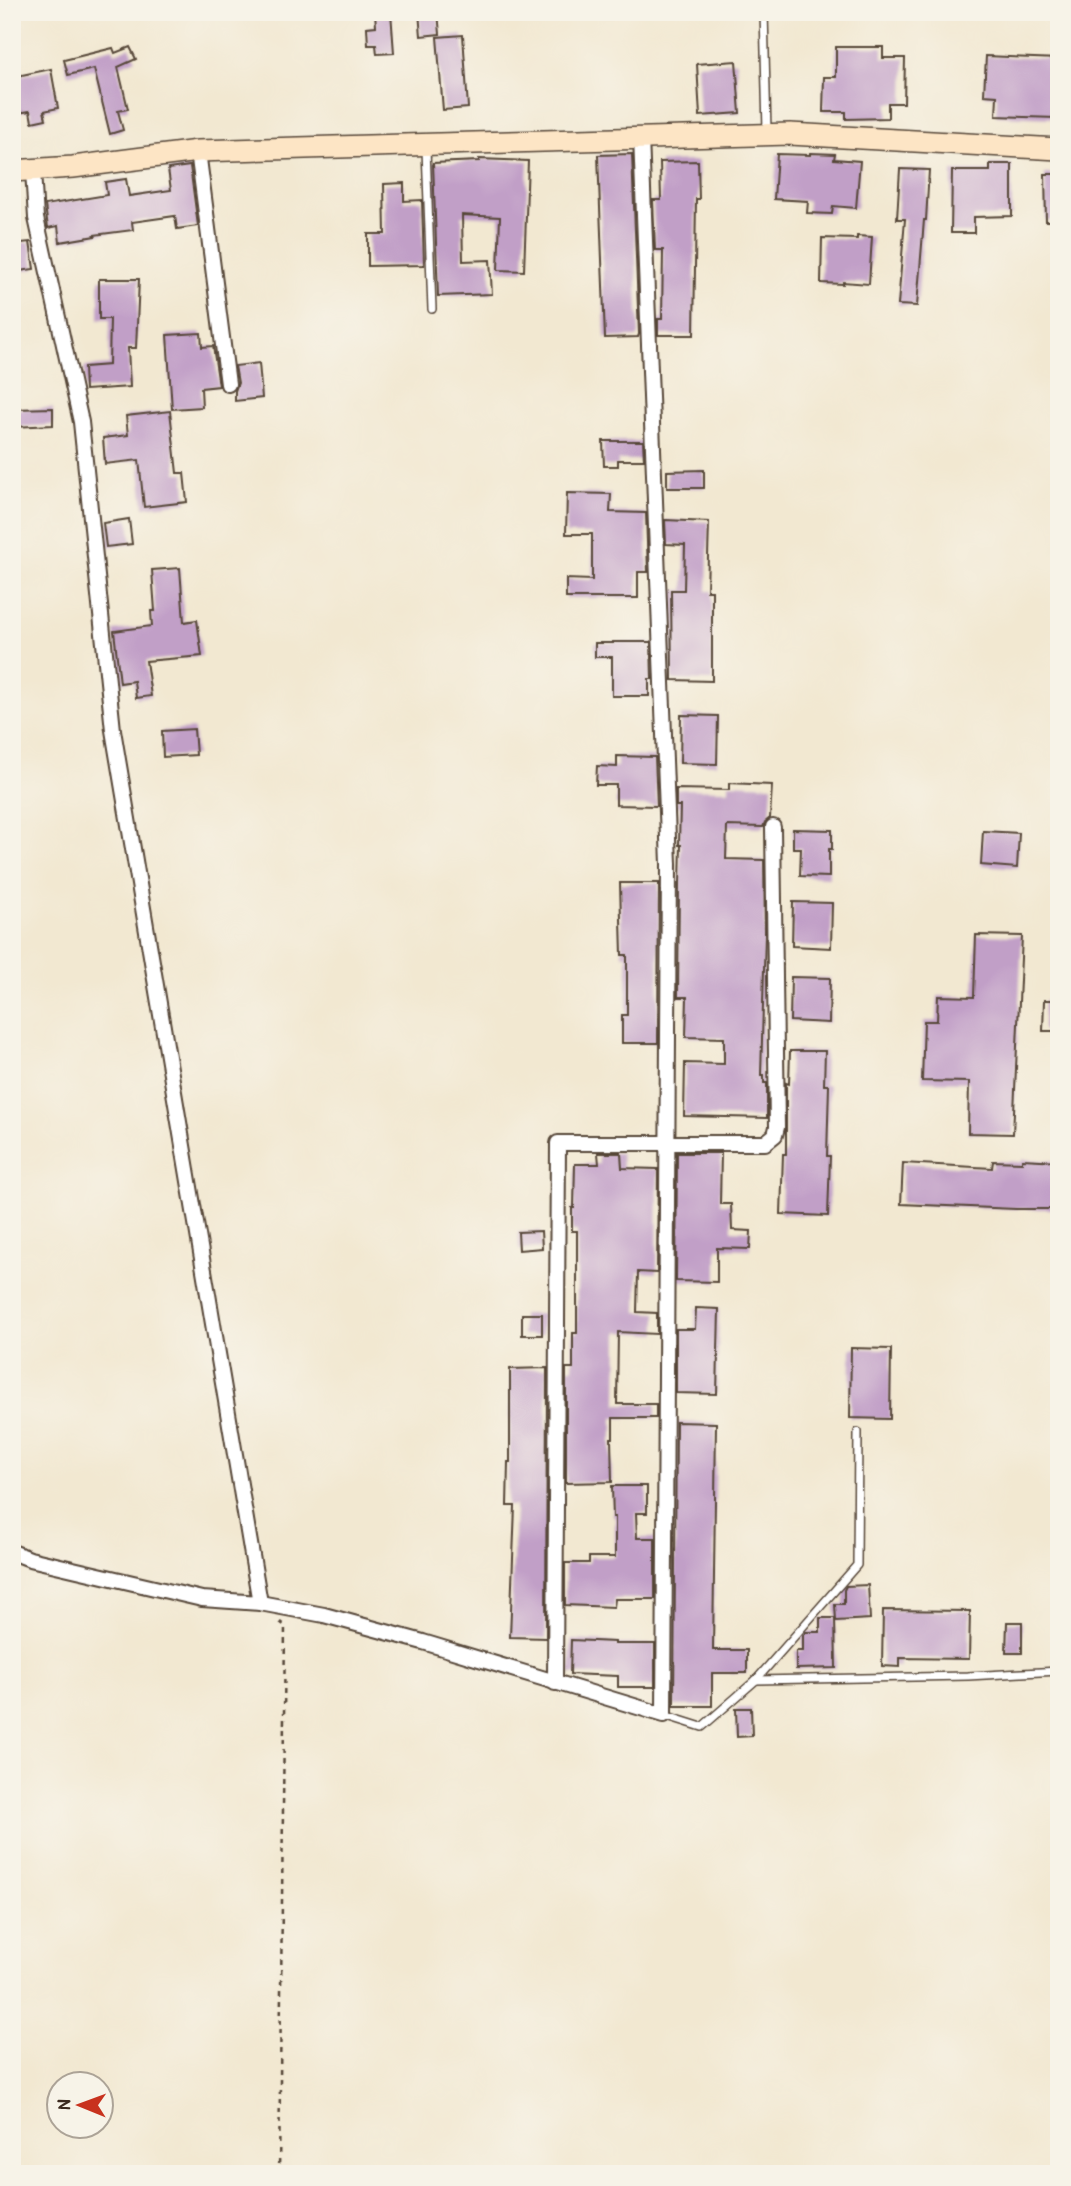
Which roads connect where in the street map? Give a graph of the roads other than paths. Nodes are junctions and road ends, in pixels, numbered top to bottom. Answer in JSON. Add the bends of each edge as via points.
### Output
{"nodes":[{"id":1,"x":764,"y":12,"type":"edge"},
{"id":2,"x":767,"y":135,"type":"junction"},
{"id":3,"x":641,"y":137,"type":"junction"},
{"id":4,"x":426,"y":145,"type":"junction"},
{"id":5,"x":1059,"y":149,"type":"edge"},
{"id":6,"x":198,"y":152,"type":"junction"},
{"id":7,"x":22,"y":171,"type":"edge"},
{"id":8,"x":432,"y":309,"type":"dead end"},
{"id":9,"x":228,"y":384,"type":"dead end"},
{"id":10,"x":774,"y":827,"type":"dead end"},
{"id":11,"x":668,"y":1142,"type":"junction"},
{"id":12,"x":858,"y":1433,"type":"dead end"},
{"id":13,"x":12,"y":1552,"type":"edge"},
{"id":14,"x":260,"y":1604,"type":"junction"},
{"id":15,"x":1059,"y":1671,"type":"edge"},
{"id":16,"x":756,"y":1680,"type":"junction"},
{"id":17,"x":555,"y":1683,"type":"junction"},
{"id":18,"x":664,"y":1715,"type":"junction"}],
"edges":[{"from":1,"to":2,"type":"lane"},
{"from":2,"to":3,"type":"street"},
{"from":2,"to":5,"type":"street"},
{"from":3,"to":4,"type":"street"},
{"from":3,"to":11,"type":"street","via":[[669,864]]},
{"from":4,"to":6,"type":"street"},
{"from":4,"to":8,"type":"lane"},
{"from":6,"to":7,"type":"street"},
{"from":6,"to":9,"type":"street"},
{"from":7,"to":14,"type":"street","via":[[81,422],[113,730]]},
{"from":10,"to":11,"type":"street","via":[[775,1135],[765,1143]]},
{"from":11,"to":17,"type":"street","via":[[558,1143]]},
{"from":11,"to":18,"type":"street"},
{"from":12,"to":16,"type":"lane","via":[[857,1565]]},
{"from":13,"to":14,"type":"street","via":[[202,1599]]},
{"from":14,"to":17,"type":"street","via":[[324,1615]]},
{"from":15,"to":16,"type":"lane"},
{"from":16,"to":18,"type":"lane","via":[[702,1727]]},
{"from":17,"to":18,"type":"street"}]}
